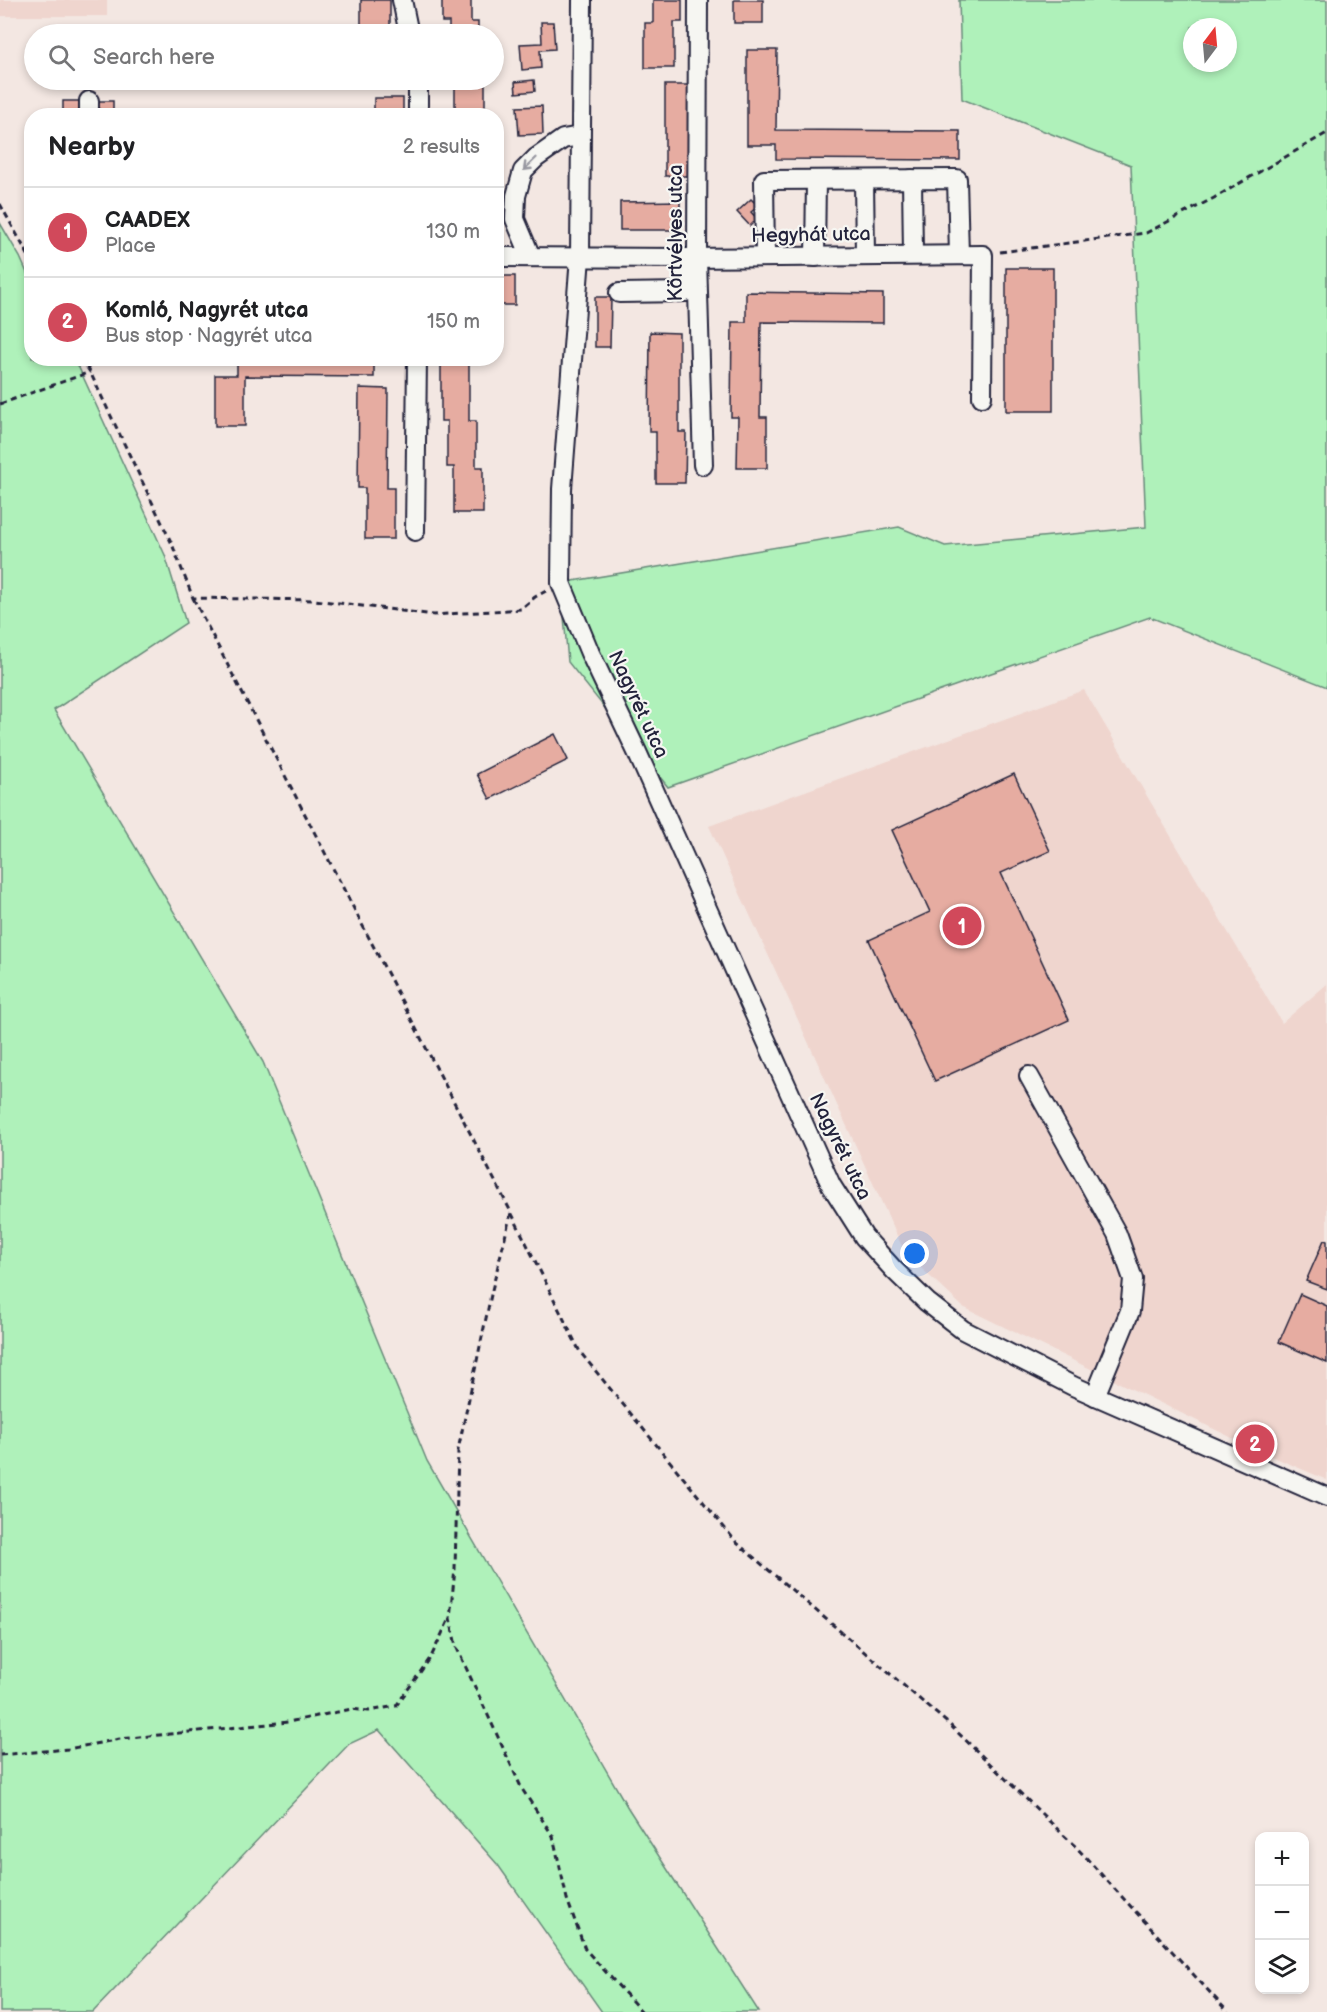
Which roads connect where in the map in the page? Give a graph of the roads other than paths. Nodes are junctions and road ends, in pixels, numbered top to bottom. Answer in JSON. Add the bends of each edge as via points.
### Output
{"nodes":[{"id":1,"x":402,"y":0,"type":"edge"},
{"id":2,"x":582,"y":0,"type":"edge"},
{"id":3,"x":698,"y":0,"type":"edge"},
{"id":4,"x":408,"y":24,"type":"edge"},
{"id":5,"x":418,"y":90,"type":"edge"},
{"id":6,"x":418,"y":108,"type":"edge"},
{"id":7,"x":580,"y":136,"type":"junction"},
{"id":8,"x":912,"y":179,"type":"junction"},
{"id":9,"x":816,"y":180,"type":"junction"},
{"id":10,"x":864,"y":180,"type":"junction"},
{"id":11,"x":913,"y":255,"type":"junction"},
{"id":12,"x":959,"y":255,"type":"junction"},
{"id":13,"x":865,"y":256,"type":"junction"},
{"id":14,"x":504,"y":257,"type":"edge"},
{"id":15,"x":531,"y":257,"type":"junction"},
{"id":16,"x":580,"y":257,"type":"junction"},
{"id":17,"x":765,"y":257,"type":"junction"},
{"id":18,"x":815,"y":257,"type":"junction"},
{"id":19,"x":691,"y":258,"type":"junction"},
{"id":20,"x":619,"y":292,"type":"dead end"},
{"id":21,"x":417,"y":366,"type":"edge"},
{"id":22,"x":982,"y":397,"type":"dead end"},
{"id":23,"x":703,"y":465,"type":"dead end"},
{"id":24,"x":415,"y":531,"type":"dead end"},
{"id":25,"x":1029,"y":1076,"type":"dead end"},
{"id":26,"x":1095,"y":1396,"type":"junction"},
{"id":27,"x":1327,"y":1497,"type":"edge"}],
"edges":[{"from":1,"to":4,"type":"street"},
{"from":2,"to":7,"type":"street"},
{"from":3,"to":19,"type":"street","name":"Körtvélyes utca"},
{"from":5,"to":6,"type":"street"},
{"from":7,"to":15,"type":"street","one_way":true,"via":[[563,139],[523,171],[515,219]]},
{"from":7,"to":16,"type":"street"},
{"from":8,"to":10,"type":"street"},
{"from":8,"to":11,"type":"street"},
{"from":8,"to":12,"type":"street","via":[[957,179]]},
{"from":9,"to":10,"type":"street"},
{"from":9,"to":17,"type":"street","via":[[764,180]]},
{"from":9,"to":18,"type":"street"},
{"from":10,"to":13,"type":"street"},
{"from":11,"to":12,"type":"street","name":"Hegyhát utca"},
{"from":11,"to":13,"type":"street","name":"Hegyhát utca"},
{"from":12,"to":22,"type":"street","name":"Hegyhát utca","via":[[983,255]]},
{"from":13,"to":18,"type":"street","name":"Hegyhát utca"},
{"from":14,"to":15,"type":"street","name":"Hegyhát utca"},
{"from":15,"to":16,"type":"street","name":"Hegyhát utca"},
{"from":16,"to":19,"type":"street","name":"Hegyhát utca"},
{"from":16,"to":26,"type":"street","name":"Nagyrét utca","via":[[562,489],[561,583],[590,653],[831,1185],[864,1237],[927,1302],[963,1330]]},
{"from":17,"to":18,"type":"street","name":"Hegyhát utca"},
{"from":17,"to":19,"type":"street","name":"Hegyhát utca"},
{"from":19,"to":20,"type":"street","via":[[686,292]]},
{"from":19,"to":23,"type":"street","name":"Körtvélyes utca"},
{"from":21,"to":24,"type":"street"},
{"from":25,"to":26,"type":"street","via":[[1117,1234],[1133,1279],[1130,1311]]},
{"from":26,"to":27,"type":"street","name":"Nagyrét utca"}]}
